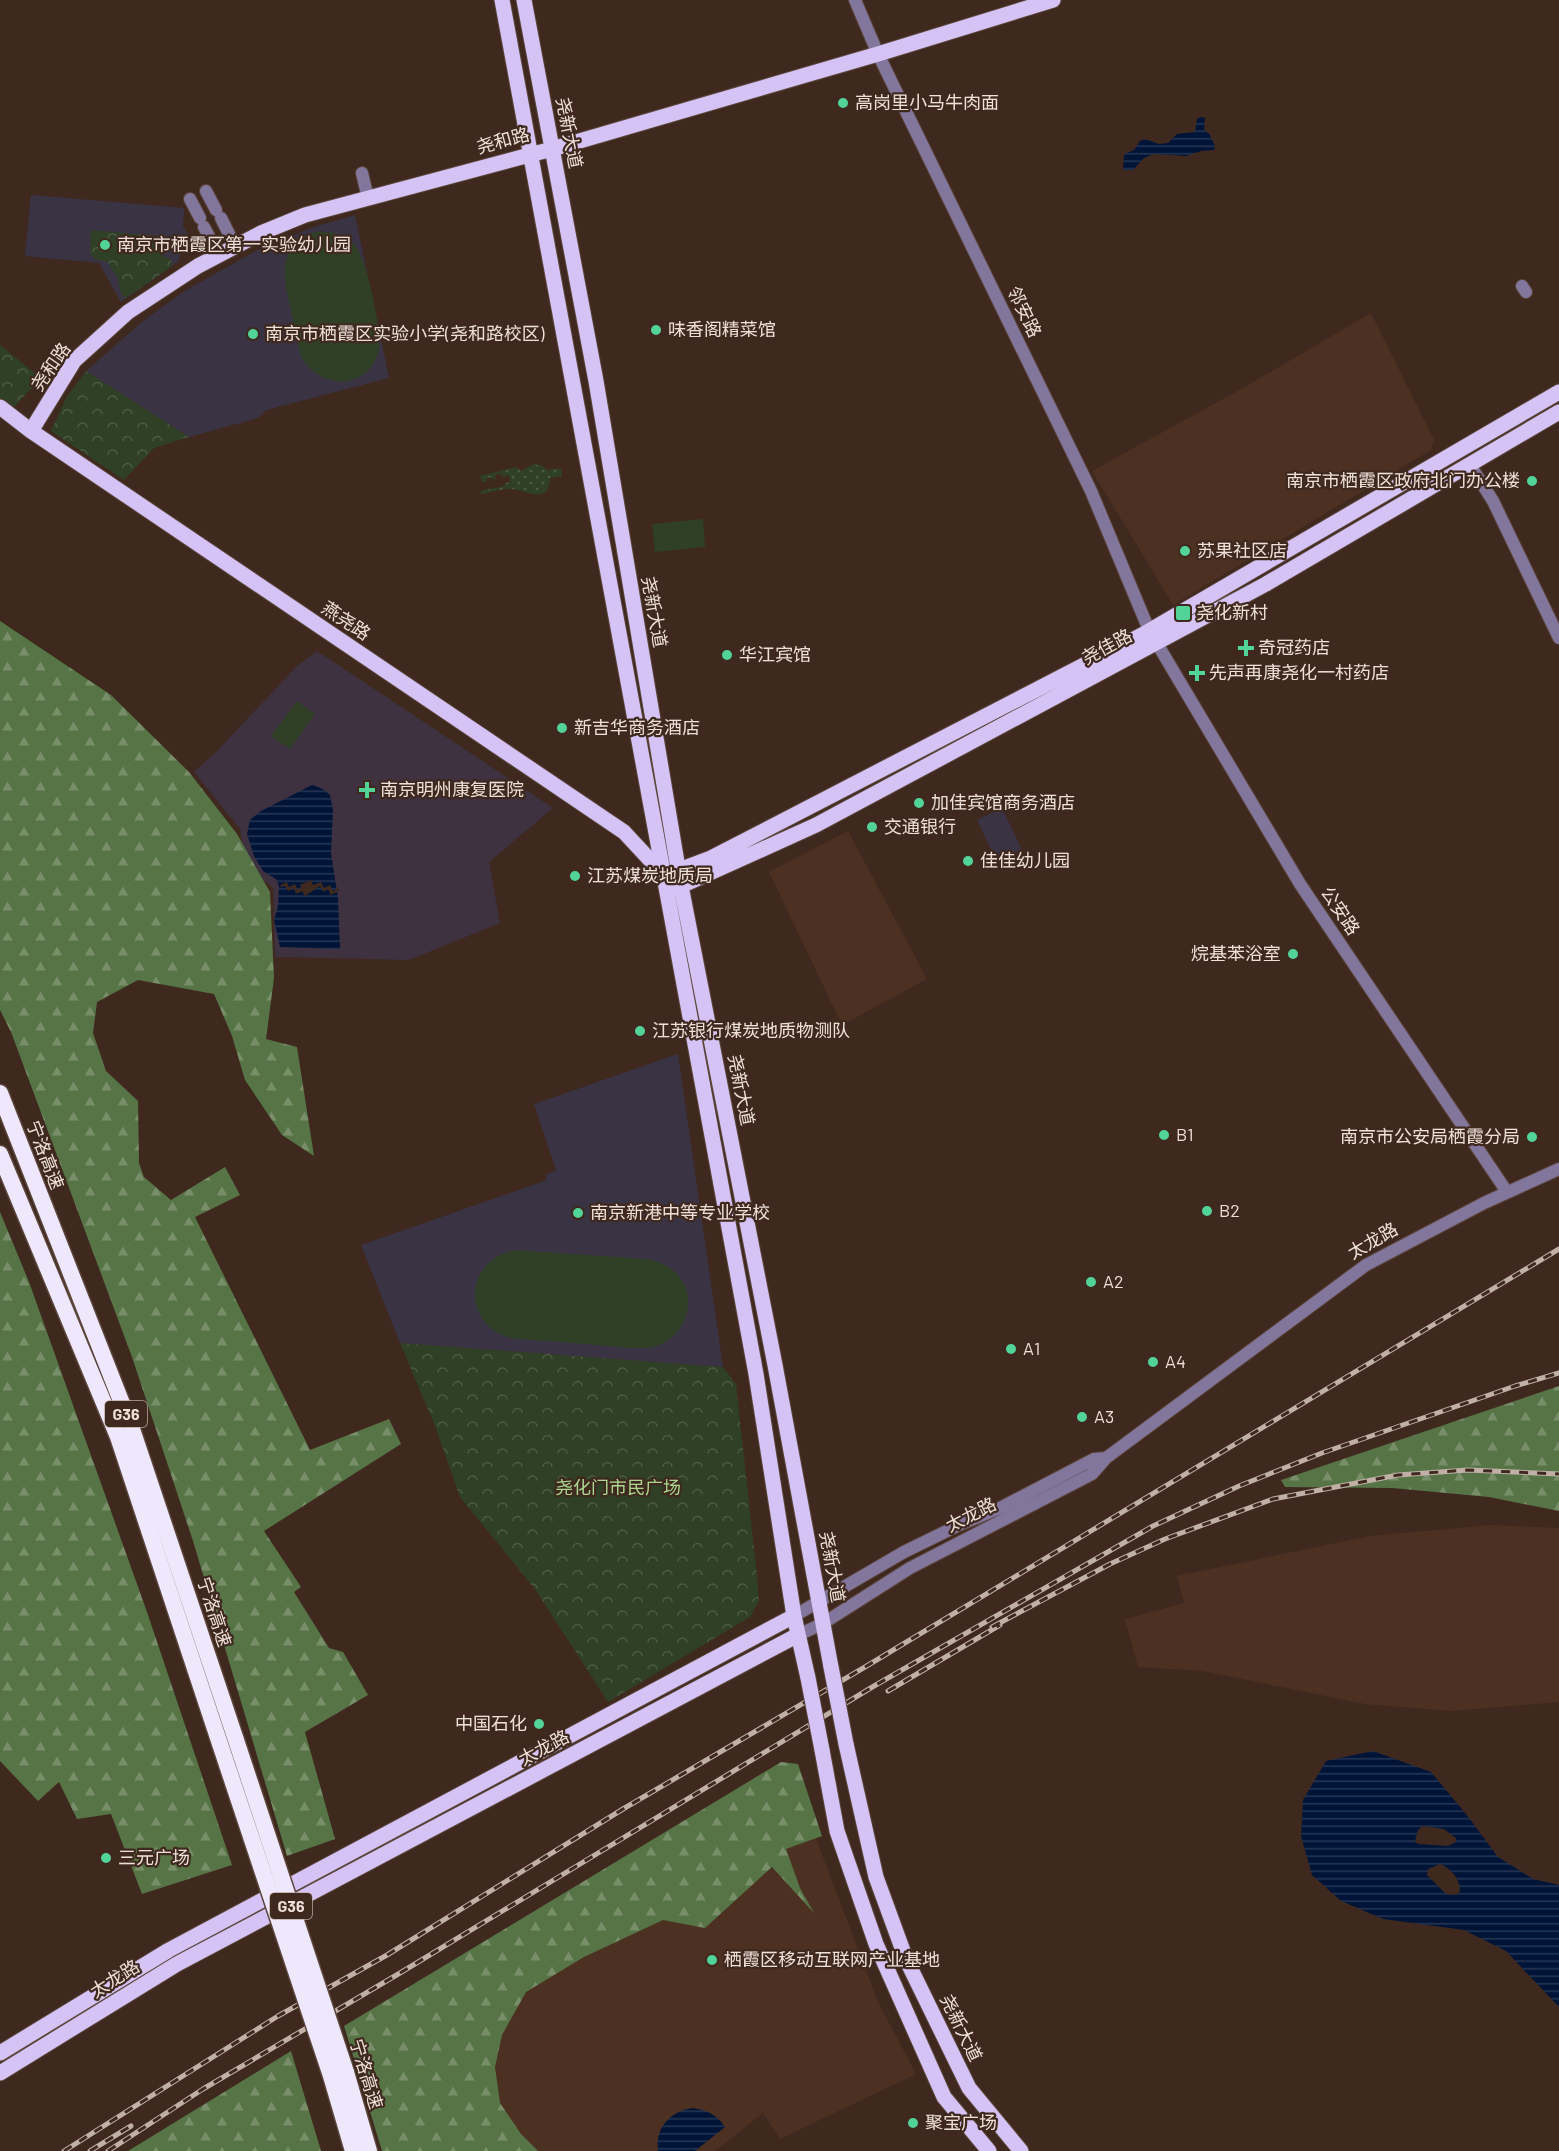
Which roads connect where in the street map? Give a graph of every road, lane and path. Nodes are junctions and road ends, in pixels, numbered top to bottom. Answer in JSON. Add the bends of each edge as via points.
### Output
{"nodes":[{"id":1,"x":502,"y":0,"type":"edge"},
{"id":2,"x":524,"y":0,"type":"edge"},
{"id":3,"x":855,"y":0,"type":"edge"},
{"id":4,"x":1053,"y":0,"type":"edge"},
{"id":5,"x":878,"y":54,"type":"junction"},
{"id":6,"x":552,"y":149,"type":"junction"},
{"id":7,"x":529,"y":154,"type":"junction"},
{"id":8,"x":362,"y":173,"type":"dead end"},
{"id":9,"x":206,"y":191,"type":"dead end"},
{"id":10,"x":368,"y":198,"type":"junction"},
{"id":11,"x":190,"y":199,"type":"dead end"},
{"id":12,"x":236,"y":246,"type":"junction"},
{"id":13,"x":219,"y":255,"type":"junction"},
{"id":14,"x":1559,"y":392,"type":"edge"},
{"id":15,"x":0,"y":407,"type":"edge"},
{"id":16,"x":1559,"y":412,"type":"edge"},
{"id":17,"x":31,"y":431,"type":"junction"},
{"id":18,"x":1470,"y":465,"type":"junction"},
{"id":19,"x":1153,"y":636,"type":"junction"},
{"id":20,"x":1559,"y":638,"type":"edge"},
{"id":21,"x":672,"y":877,"type":"junction"},
{"id":22,"x":0,"y":1093,"type":"edge"},
{"id":23,"x":0,"y":1154,"type":"edge"},
{"id":24,"x":1559,"y":1169,"type":"edge"},
{"id":25,"x":1507,"y":1192,"type":"junction"},
{"id":26,"x":1106,"y":1458,"type":"junction"},
{"id":27,"x":819,"y":1603,"type":"junction"},
{"id":28,"x":794,"y":1616,"type":"junction"},
{"id":29,"x":822,"y":1624,"type":"junction"},
{"id":30,"x":798,"y":1635,"type":"junction"},
{"id":31,"x":228,"y":1742,"type":"junction"},
{"id":32,"x":0,"y":2053,"type":"edge"},
{"id":33,"x":0,"y":2073,"type":"edge"},
{"id":34,"x":338,"y":2074,"type":"junction"},
{"id":35,"x":353,"y":2151,"type":"edge"},
{"id":36,"x":369,"y":2151,"type":"edge"},
{"id":37,"x":989,"y":2151,"type":"edge"},
{"id":38,"x":1021,"y":2151,"type":"edge"}],
"edges":[{"from":1,"to":7,"type":"main road","name":"尧新大道"},
{"from":2,"to":6,"type":"main road","name":"尧新大道"},
{"from":3,"to":5,"type":"street","name":"邻安路"},
{"from":4,"to":5,"type":"main road","name":"尧和路"},
{"from":5,"to":6,"type":"main road","name":"尧和路"},
{"from":5,"to":19,"type":"street","name":"邻安路","via":[[1091,491]]},
{"from":6,"to":7,"type":"main road","name":"尧和路"},
{"from":6,"to":21,"type":"main road","name":"尧新大道","via":[[596,381]]},
{"from":7,"to":10,"type":"main road","name":"尧和路"},
{"from":7,"to":21,"type":"main road","name":"尧新大道"},
{"from":8,"to":10,"type":"street"},
{"from":9,"to":12,"type":"street"},
{"from":10,"to":12,"type":"main road","name":"尧和路","via":[[305,215]]},
{"from":11,"to":13,"type":"street"},
{"from":12,"to":13,"type":"main road","name":"尧和路"},
{"from":13,"to":17,"type":"main road","name":"尧和路","via":[[128,312],[74,361]]},
{"from":14,"to":19,"type":"main road","name":"尧佳路"},
{"from":15,"to":17,"type":"main road","name":"燕尧路"},
{"from":16,"to":18,"type":"main road","name":"尧佳路"},
{"from":17,"to":21,"type":"main road","name":"燕尧路","via":[[624,832]]},
{"from":18,"to":19,"type":"main road","name":"尧佳路","via":[[1266,584]]},
{"from":18,"to":20,"type":"street","via":[[1493,501]]},
{"from":19,"to":21,"type":"main road","name":"尧佳路","via":[[816,825]]},
{"from":19,"to":25,"type":"street","name":"公安路","via":[[1300,884]]},
{"from":21,"to":27,"type":"main road","name":"尧新大道"},
{"from":21,"to":28,"type":"main road","name":"尧新大道"},
{"from":22,"to":31,"type":"highway","name":"宁洛高速","number":"G36","via":[[132,1429]]},
{"from":23,"to":31,"type":"highway","name":"宁洛高速","number":"G36","via":[[118,1437]]},
{"from":24,"to":25,"type":"street","name":"太龙路"},
{"from":25,"to":26,"type":"street","name":"太龙路","via":[[1366,1265]]},
{"from":26,"to":27,"type":"street","name":"太龙路","via":[[1094,1459],[904,1552]]},
{"from":26,"to":29,"type":"street","name":"太龙路","via":[[1092,1474],[910,1568]]},
{"from":27,"to":28,"type":"street","name":"太龙路"},
{"from":27,"to":29,"type":"main road","name":"尧新大道"},
{"from":28,"to":30,"type":"main road","name":"尧新大道"},
{"from":28,"to":32,"type":"main road","name":"太龙路","via":[[169,1950]]},
{"from":29,"to":30,"type":"street","name":"太龙路"},
{"from":29,"to":38,"type":"main road","name":"尧新大道","bridge":true,"via":[[876,1877],[906,1959],[969,2088]]},
{"from":30,"to":33,"type":"main road","name":"太龙路","via":[[177,1964]]},
{"from":30,"to":37,"type":"main road","name":"尧新大道","bridge":true,"via":[[837,1831],[876,1944],[944,2097]]},
{"from":31,"to":34,"type":"highway","name":"宁洛高速","number":"G36","bridge":true},
{"from":34,"to":35,"type":"highway","name":"宁洛高速","number":"G36"},
{"from":34,"to":36,"type":"highway","name":"宁洛高速","number":"G36"}]}
